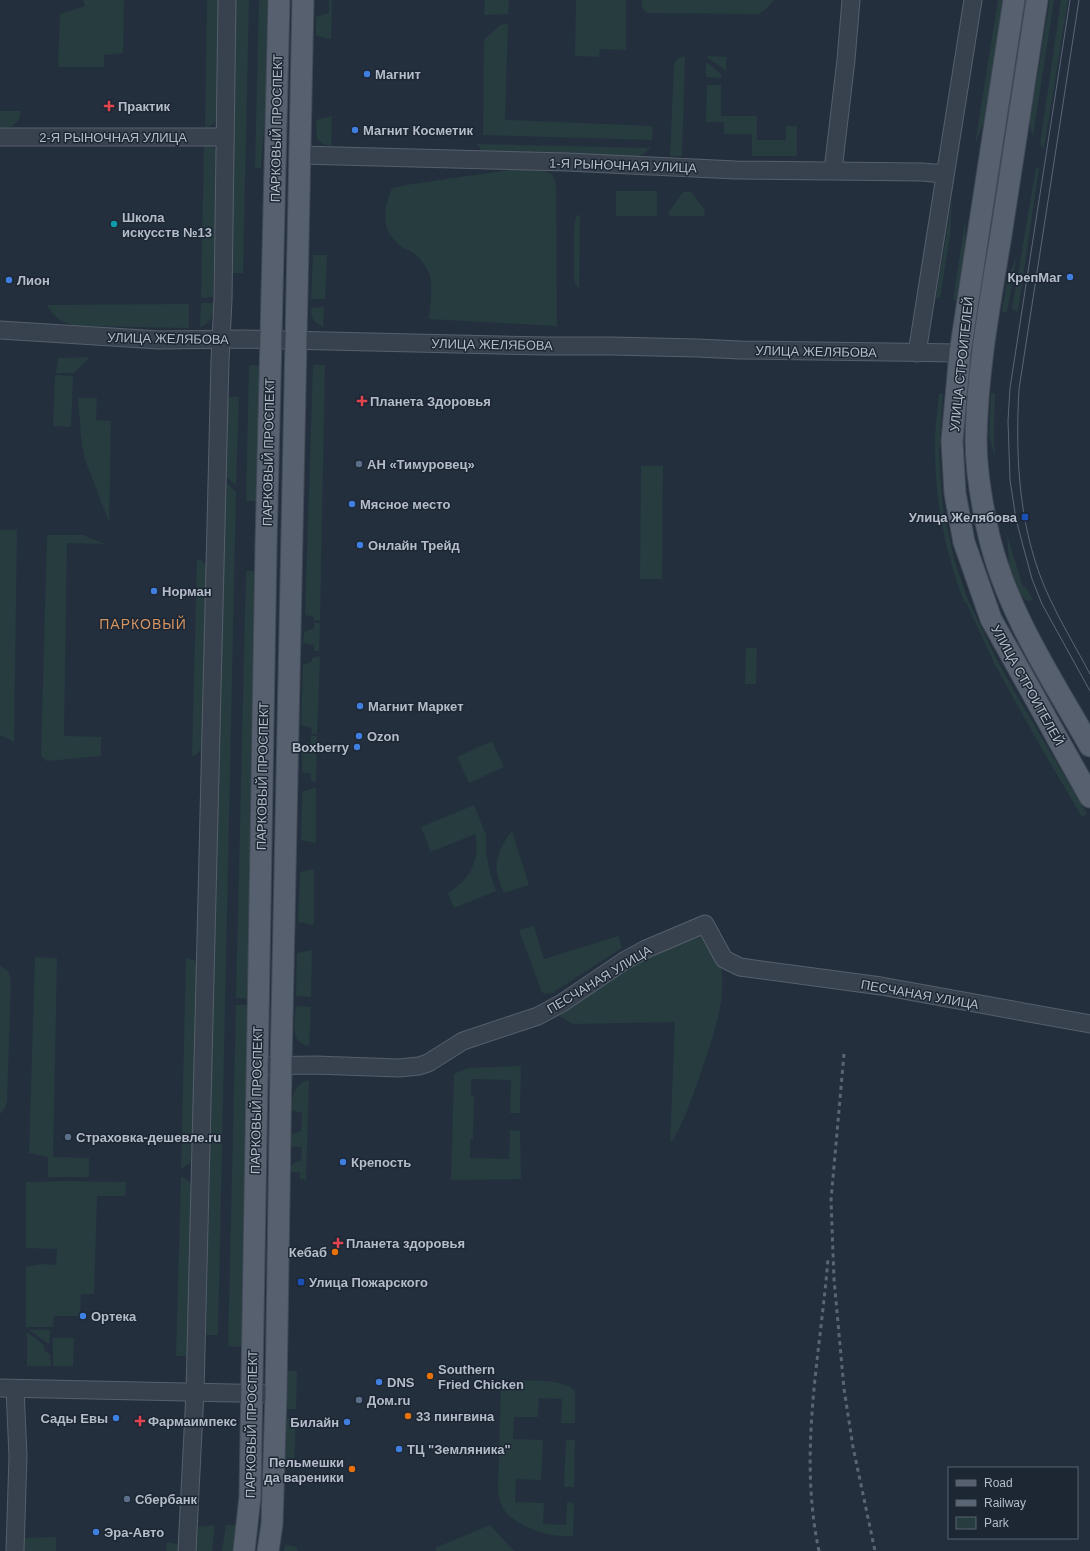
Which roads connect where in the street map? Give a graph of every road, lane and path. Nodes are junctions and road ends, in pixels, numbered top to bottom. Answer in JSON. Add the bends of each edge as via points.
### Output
{"nodes":[{"id":1,"x":227,"y":0,"type":"edge"},
{"id":2,"x":278,"y":0,"type":"edge"},
{"id":3,"x":303,"y":0,"type":"edge"},
{"id":4,"x":851,"y":0,"type":"edge"},
{"id":5,"x":973,"y":0,"type":"edge"},
{"id":6,"x":1014,"y":0,"type":"edge"},
{"id":7,"x":1037,"y":0,"type":"edge"},
{"id":8,"x":0,"y":137,"type":"edge"},
{"id":9,"x":225,"y":137,"type":"junction"},
{"id":10,"x":300,"y":155,"type":"junction"},
{"id":11,"x":833,"y":170,"type":"junction"},
{"id":12,"x":945,"y":174,"type":"junction"},
{"id":13,"x":0,"y":330,"type":"edge"},
{"id":14,"x":222,"y":339,"type":"junction"},
{"id":15,"x":270,"y":340,"type":"junction"},
{"id":16,"x":297,"y":340,"type":"junction"},
{"id":17,"x":984,"y":349,"type":"junction"},
{"id":18,"x":917,"y":353,"type":"junction"},
{"id":19,"x":960,"y":353,"type":"junction"},
{"id":20,"x":1090,"y":746,"type":"edge"},
{"id":21,"x":1090,"y":797,"type":"edge"},
{"id":22,"x":1090,"y":1024,"type":"edge"},
{"id":23,"x":256,"y":1066,"type":"junction"},
{"id":24,"x":281,"y":1066,"type":"junction"},
{"id":25,"x":8,"y":1388,"type":"edge"},
{"id":26,"x":195,"y":1392,"type":"junction"},
{"id":27,"x":252,"y":1393,"type":"junction"},
{"id":28,"x":276,"y":1394,"type":"junction"},
{"id":29,"x":15,"y":1551,"type":"edge"},
{"id":30,"x":187,"y":1551,"type":"edge"},
{"id":31,"x":244,"y":1551,"type":"edge"},
{"id":32,"x":268,"y":1551,"type":"edge"}],
"edges":[{"from":1,"to":9,"type":"street"},
{"from":2,"to":15,"type":"main road","name":"ПАРКОВЫЙ ПРОСПЕКТ"},
{"from":3,"to":10,"type":"main road","name":"ПАРКОВЫЙ ПРОСПЕКТ"},
{"from":4,"to":11,"type":"street"},
{"from":5,"to":12,"type":"street"},
{"from":6,"to":19,"type":"main road","name":"УЛИЦА СТРОИТЕЛЕЙ"},
{"from":7,"to":17,"type":"main road","name":"УЛИЦА СТРОИТЕЛЕЙ"},
{"from":8,"to":9,"type":"street","name":"2-Я РЫНОЧНАЯ УЛИЦА"},
{"from":9,"to":14,"type":"street"},
{"from":10,"to":11,"type":"street","name":"1-Я РЫНОЧНАЯ УЛИЦА","via":[[736,170]]},
{"from":10,"to":16,"type":"main road","name":"ПАРКОВЫЙ ПРОСПЕКТ"},
{"from":11,"to":12,"type":"street","name":"1-Я РЫНОЧНАЯ УЛИЦА"},
{"from":12,"to":18,"type":"street"},
{"from":13,"to":14,"type":"street","name":"УЛИЦА ЖЕЛЯБОВА","via":[[159,340]]},
{"from":14,"to":15,"type":"street","name":"УЛИЦА ЖЕЛЯБОВА"},
{"from":14,"to":26,"type":"street"},
{"from":15,"to":16,"type":"street","name":"УЛИЦА ЖЕЛЯБОВА"},
{"from":15,"to":23,"type":"main road","name":"ПАРКОВЫЙ ПРОСПЕКТ"},
{"from":16,"to":18,"type":"street","name":"УЛИЦА ЖЕЛЯБОВА"},
{"from":16,"to":24,"type":"main road","name":"ПАРКОВЫЙ ПРОСПЕКТ"},
{"from":17,"to":19,"type":"main road","name":"УЛИЦА ЖЕЛЯБОВА"},
{"from":17,"to":20,"type":"main road","name":"УЛИЦА СТРОИТЕЛЕЙ","via":[[976,441],[989,536],[1000,571],[1029,640]]},
{"from":18,"to":19,"type":"street","name":"УЛИЦА ЖЕЛЯБОВА"},
{"from":19,"to":21,"type":"main road","name":"УЛИЦА СТРОИТЕЛЕЙ","via":[[952,441],[955,494],[964,542],[991,619]]},
{"from":22,"to":24,"type":"street","name":"ПЕСЧАНАЯ УЛИЦА","via":[[881,986],[740,967],[724,959],[705,924],[624,961],[538,1016],[463,1041],[428,1063],[399,1068],[315,1064]]},
{"from":23,"to":24,"type":"street","name":"ПЕСЧАНАЯ УЛИЦА"},
{"from":23,"to":27,"type":"main road","name":"ПАРКОВЫЙ ПРОСПЕКТ"},
{"from":24,"to":28,"type":"main road","name":"ПАРКОВЫЙ ПРОСПЕКТ"},
{"from":25,"to":26,"type":"street"},
{"from":25,"to":29,"type":"street","via":[[18,1470]]},
{"from":26,"to":27,"type":"street"},
{"from":26,"to":30,"type":"street"},
{"from":27,"to":28,"type":"street"},
{"from":27,"to":31,"type":"main road","name":"ПАРКОВЫЙ ПРОСПЕКТ","via":[[250,1497]]},
{"from":28,"to":32,"type":"main road","name":"ПАРКОВЫЙ ПРОСПЕКТ","via":[[272,1524]]}]}
